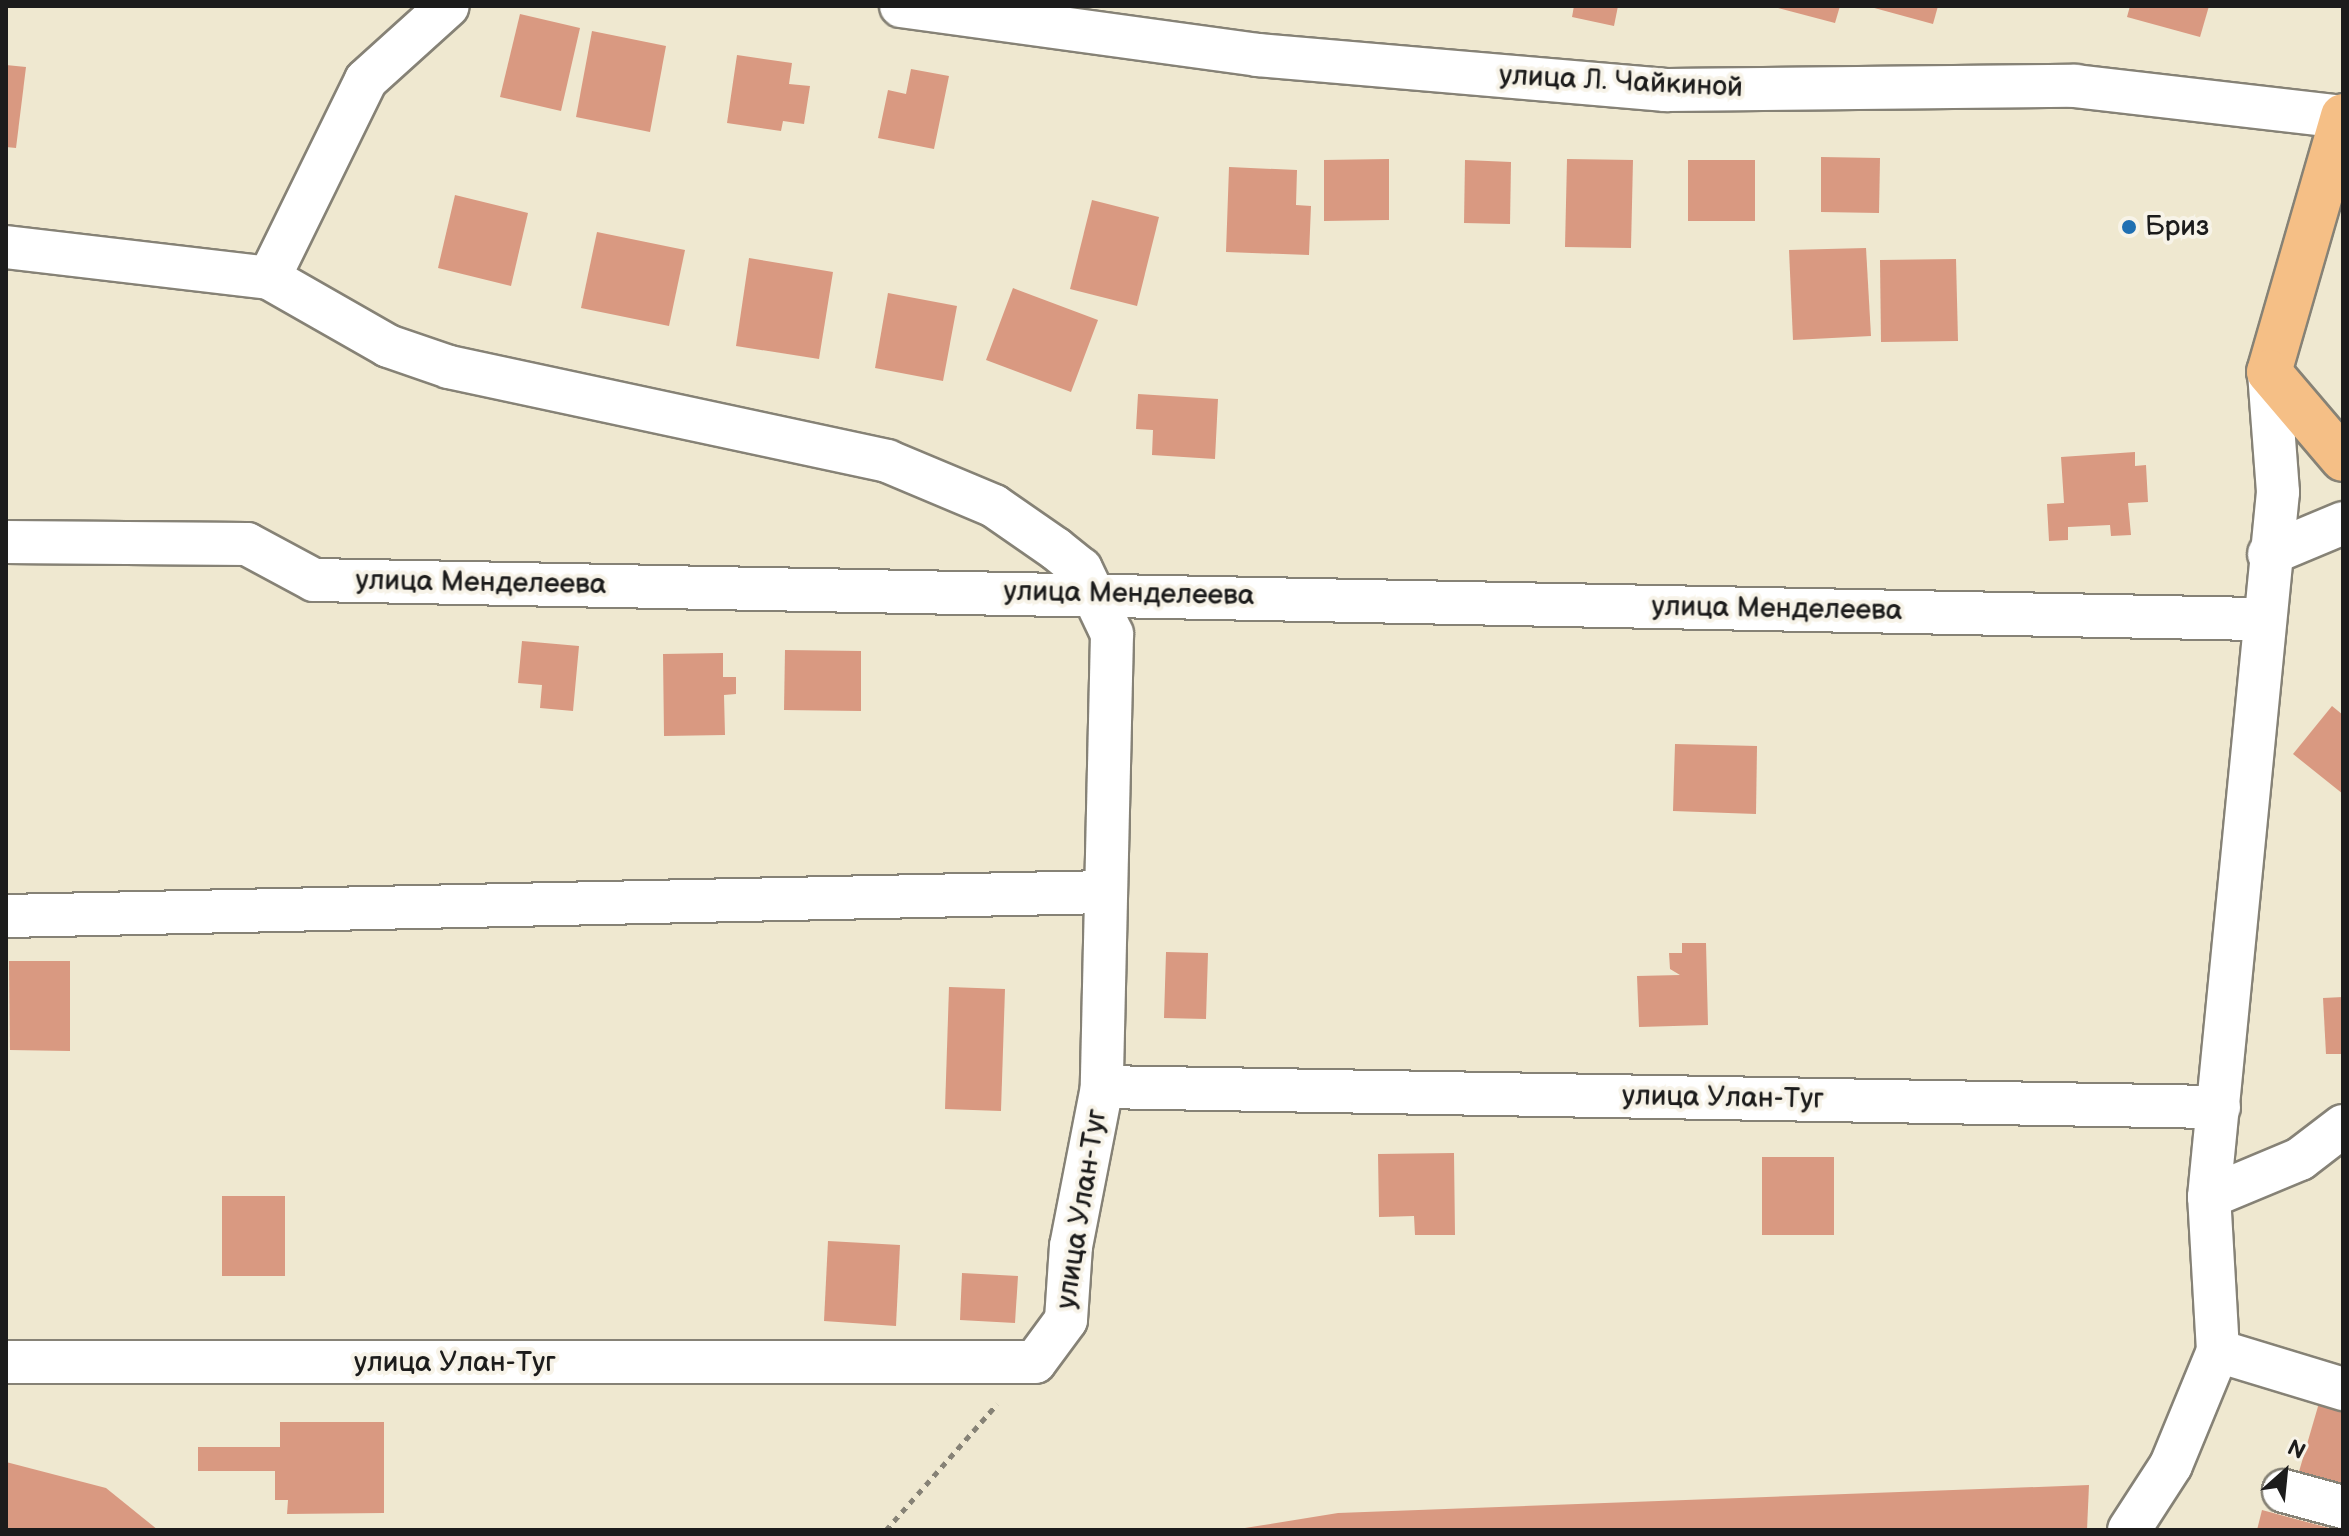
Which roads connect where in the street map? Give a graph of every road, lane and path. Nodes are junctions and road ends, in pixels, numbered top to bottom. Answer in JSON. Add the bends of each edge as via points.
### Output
{"nodes":[{"id":1,"x":448,"y":6,"type":"edge"},
{"id":2,"x":901,"y":6,"type":"edge"},
{"id":3,"x":2343,"y":116,"type":"edge"},
{"id":4,"x":6,"y":247,"type":"edge"},
{"id":5,"x":269,"y":278,"type":"junction"},
{"id":6,"x":2269,"y":372,"type":"junction"},
{"id":7,"x":2343,"y":459,"type":"edge"},
{"id":8,"x":2343,"y":523,"type":"edge"},
{"id":9,"x":6,"y":542,"type":"edge"},
{"id":10,"x":2269,"y":554,"type":"junction"},
{"id":11,"x":1089,"y":593,"type":"junction"},
{"id":12,"x":2261,"y":619,"type":"junction"},
{"id":13,"x":1104,"y":892,"type":"junction"},
{"id":14,"x":6,"y":916,"type":"edge"},
{"id":15,"x":1102,"y":1087,"type":"junction"},
{"id":16,"x":2219,"y":1107,"type":"junction"},
{"id":17,"x":2343,"y":1126,"type":"edge"},
{"id":18,"x":2209,"y":1197,"type":"junction"},
{"id":19,"x":2218,"y":1351,"type":"junction"},
{"id":20,"x":6,"y":1362,"type":"edge"},
{"id":21,"x":1035,"y":1362,"type":"junction"},
{"id":22,"x":2343,"y":1389,"type":"edge"},
{"id":23,"x":2284,"y":1491,"type":"dead end"},
{"id":24,"x":2343,"y":1507,"type":"edge"},
{"id":25,"x":886,"y":1530,"type":"edge"},
{"id":26,"x":2129,"y":1530,"type":"edge"}],
"edges":[{"from":1,"to":5,"type":"street","via":[[366,80]]},
{"from":2,"to":3,"type":"street","name":"улица Л. Чайкиной","via":[[1258,55],[1665,90],[2075,86]]},
{"from":3,"to":6,"type":"main road"},
{"from":4,"to":5,"type":"street"},
{"from":5,"to":11,"type":"street","via":[[388,346],[449,367],[887,461],[994,506],[1081,569]]},
{"from":6,"to":7,"type":"main road"},
{"from":6,"to":10,"type":"street","via":[[2278,492]]},
{"from":8,"to":10,"type":"street"},
{"from":9,"to":11,"type":"street","name":"улица Менделеева","via":[[247,544],[314,580]]},
{"from":10,"to":12,"type":"street"},
{"from":11,"to":12,"type":"street","name":"улица Менделеева"},
{"from":11,"to":13,"type":"street","via":[[1112,634]]},
{"from":12,"to":16,"type":"street"},
{"from":13,"to":14,"type":"street"},
{"from":13,"to":15,"type":"street"},
{"from":15,"to":16,"type":"street","name":"улица Улан-Туг"},
{"from":15,"to":21,"type":"street","name":"улица Улан-Туг","via":[[1071,1246],[1066,1320]]},
{"from":16,"to":18,"type":"street"},
{"from":17,"to":18,"type":"street","via":[[2300,1159]]},
{"from":18,"to":19,"type":"street"},
{"from":19,"to":22,"type":"street"},
{"from":19,"to":26,"type":"street","via":[[2171,1465]]},
{"from":20,"to":21,"type":"street","name":"улица Улан-Туг"},
{"from":21,"to":25,"type":"path"},
{"from":23,"to":24,"type":"street"}]}
